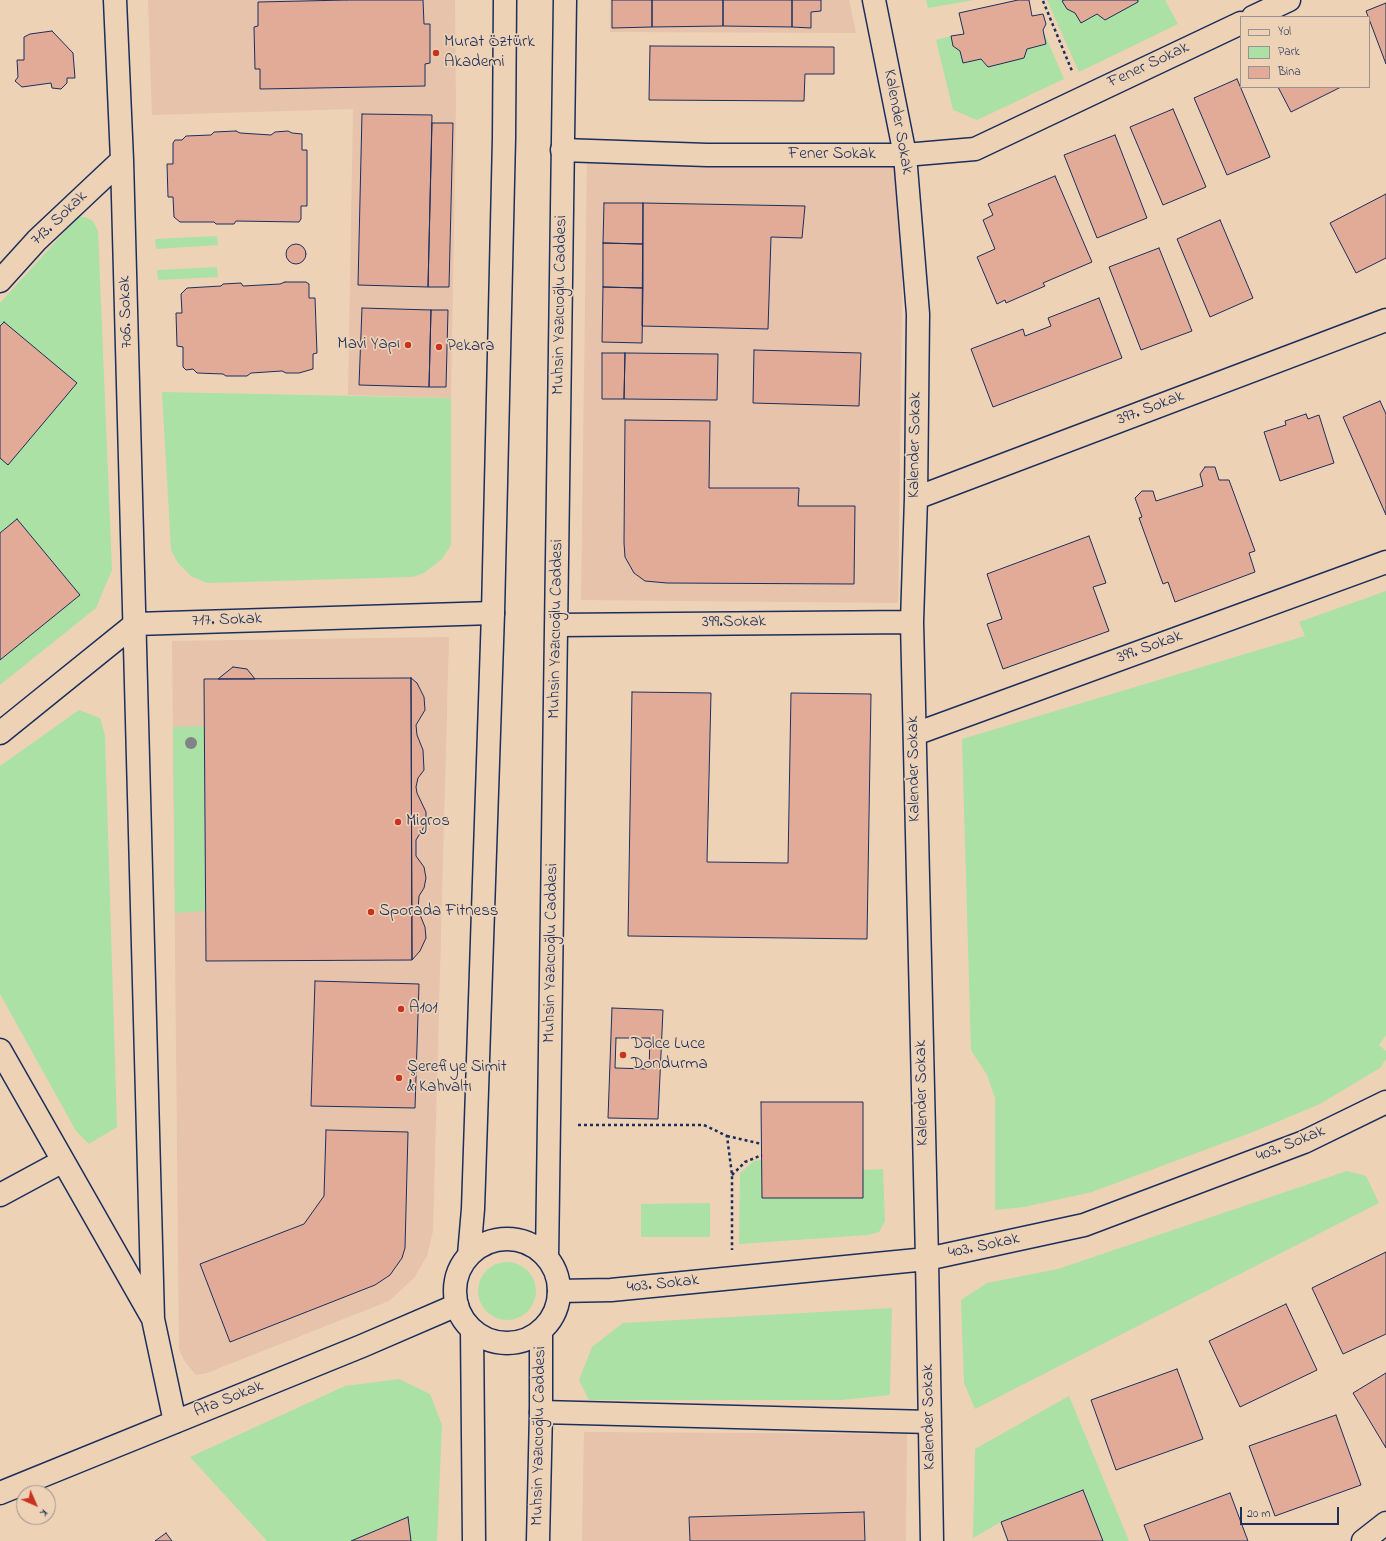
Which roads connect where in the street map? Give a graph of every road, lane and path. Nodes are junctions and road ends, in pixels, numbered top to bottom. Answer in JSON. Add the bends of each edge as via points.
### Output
{"nodes":[{"id":1,"x":115,"y":0,"type":"edge"},
{"id":2,"x":506,"y":0,"type":"edge"},
{"id":3,"x":565,"y":0,"type":"edge"},
{"id":4,"x":874,"y":0,"type":"edge"},
{"id":5,"x":1288,"y":0,"type":"edge"},
{"id":6,"x":1043,"y":1,"type":"dead end"},
{"id":7,"x":1255,"y":16,"type":"edge"},
{"id":8,"x":1240,"y":23,"type":"edge"},
{"id":9,"x":1083,"y":97,"type":"junction"},
{"id":10,"x":562,"y":150,"type":"junction"},
{"id":11,"x":905,"y":155,"type":"junction"},
{"id":12,"x":122,"y":160,"type":"junction"},
{"id":13,"x":0,"y":281,"type":"edge"},
{"id":14,"x":1386,"y":320,"type":"edge"},
{"id":15,"x":916,"y":498,"type":"junction"},
{"id":16,"x":1386,"y":562,"type":"edge"},
{"id":17,"x":493,"y":614,"type":"junction"},
{"id":18,"x":912,"y":622,"type":"junction"},
{"id":19,"x":135,"y":624,"type":"junction"},
{"id":20,"x":557,"y":625,"type":"junction"},
{"id":21,"x":0,"y":733,"type":"edge"},
{"id":22,"x":915,"y":734,"type":"junction"},
{"id":23,"x":0,"y":1050,"type":"edge"},
{"id":24,"x":1386,"y":1102,"type":"edge"},
{"id":25,"x":550,"y":1127,"type":"junction"},
{"id":26,"x":727,"y":1136,"type":"junction"},
{"id":27,"x":762,"y":1144,"type":"dead end"},
{"id":28,"x":762,"y":1155,"type":"dead end"},
{"id":29,"x":63,"y":1161,"type":"junction"},
{"id":30,"x":732,"y":1175,"type":"junction"},
{"id":31,"x":0,"y":1195,"type":"edge"},
{"id":32,"x":469,"y":1255,"type":"junction"},
{"id":33,"x":547,"y":1258,"type":"junction"},
{"id":34,"x":927,"y":1259,"type":"junction"},
{"id":35,"x":732,"y":1278,"type":"junction"},
{"id":36,"x":559,"y":1291,"type":"junction"},
{"id":37,"x":457,"y":1305,"type":"junction"},
{"id":38,"x":153,"y":1319,"type":"junction"},
{"id":39,"x":472,"y":1330,"type":"junction"},
{"id":40,"x":541,"y":1330,"type":"junction"},
{"id":41,"x":541,"y":1412,"type":"junction"},
{"id":42,"x":175,"y":1422,"type":"junction"},
{"id":43,"x":930,"y":1422,"type":"junction"},
{"id":44,"x":0,"y":1494,"type":"edge"},
{"id":45,"x":1386,"y":1523,"type":"edge"},
{"id":46,"x":474,"y":1541,"type":"edge"},
{"id":47,"x":538,"y":1541,"type":"edge"},
{"id":48,"x":932,"y":1541,"type":"edge"},
{"id":49,"x":1363,"y":1541,"type":"edge"}],
"edges":[{"from":1,"to":12,"type":"street","name":"706. Sokak"},
{"from":2,"to":17,"type":"street"},
{"from":3,"to":10,"type":"street","name":"Muhsin Yazıcıoğlu Caddesi"},
{"from":4,"to":11,"type":"street","name":"Kalender Sokak"},
{"from":5,"to":7,"type":"street"},
{"from":6,"to":9,"type":"path"},
{"from":8,"to":9,"type":"street","name":"Fener Sokak"},
{"from":9,"to":11,"type":"street","name":"Fener Sokak","via":[[975,149]]},
{"from":10,"to":11,"type":"street","name":"Fener Sokak","via":[[707,155]]},
{"from":10,"to":20,"type":"street","name":"Muhsin Yazıcıoğlu Caddesi"},
{"from":11,"to":15,"type":"street","name":"Kalender Sokak","via":[[918,314]]},
{"from":12,"to":13,"type":"street","name":"713. Sokak","via":[[37,240]]},
{"from":12,"to":19,"type":"street","name":"706. Sokak"},
{"from":14,"to":15,"type":"street","name":"397. Sokak"},
{"from":15,"to":18,"type":"street","name":"Kalender Sokak"},
{"from":16,"to":22,"type":"street","name":"399. Sokak"},
{"from":17,"to":19,"type":"street","name":"717. Sokak"},
{"from":17,"to":32,"type":"street","via":[[473,1209]]},
{"from":18,"to":20,"type":"street","name":"399.Sokak"},
{"from":18,"to":22,"type":"street","name":"Kalender Sokak"},
{"from":19,"to":21,"type":"street"},
{"from":19,"to":38,"type":"street","name":"706. Sokak"},
{"from":20,"to":25,"type":"street","name":"Muhsin Yazıcıoğlu Caddesi"},
{"from":22,"to":34,"type":"street","name":"Kalender Sokak"},
{"from":23,"to":29,"type":"street"},
{"from":24,"to":34,"type":"street","name":"403. Sokak","via":[[1304,1142],[1084,1225]]},
{"from":25,"to":26,"type":"path","via":[[597,1124],[704,1126]]},
{"from":25,"to":33,"type":"street","name":"Muhsin Yazıcıoğlu Caddesi"},
{"from":26,"to":27,"type":"path"},
{"from":26,"to":30,"type":"path"},
{"from":28,"to":30,"type":"path","via":[[745,1162]]},
{"from":29,"to":31,"type":"street"},
{"from":29,"to":38,"type":"street"},
{"from":30,"to":35,"type":"path"},
{"from":32,"to":33,"type":"street","via":[[483,1245],[499,1239],[517,1240],[534,1246]]},
{"from":32,"to":37,"type":"street","via":[[459,1270],[455,1288]]},
{"from":33,"to":36,"type":"street","via":[[556,1273]]},
{"from":34,"to":35,"type":"street","name":"403. Sokak"},
{"from":34,"to":43,"type":"street","name":"Kalender Sokak"},
{"from":35,"to":36,"type":"street","name":"403. Sokak","via":[[611,1290]]},
{"from":36,"to":40,"type":"street","via":[[557,1306],[551,1319]]},
{"from":37,"to":39,"type":"street","via":[[462,1319]]},
{"from":37,"to":42,"type":"street","name":"Ata Sokak"},
{"from":38,"to":42,"type":"street"},
{"from":39,"to":40,"type":"street","via":[[485,1338],[514,1343]]},
{"from":39,"to":46,"type":"street"},
{"from":40,"to":41,"type":"street","name":"Muhsin Yazıcıoğlu Caddesi"},
{"from":41,"to":43,"type":"street"},
{"from":41,"to":47,"type":"street","name":"Muhsin Yazıcıoğlu Caddesi"},
{"from":42,"to":44,"type":"street","name":"Ata Sokak"},
{"from":43,"to":48,"type":"street","name":"Kalender Sokak"},
{"from":45,"to":49,"type":"street"}]}
